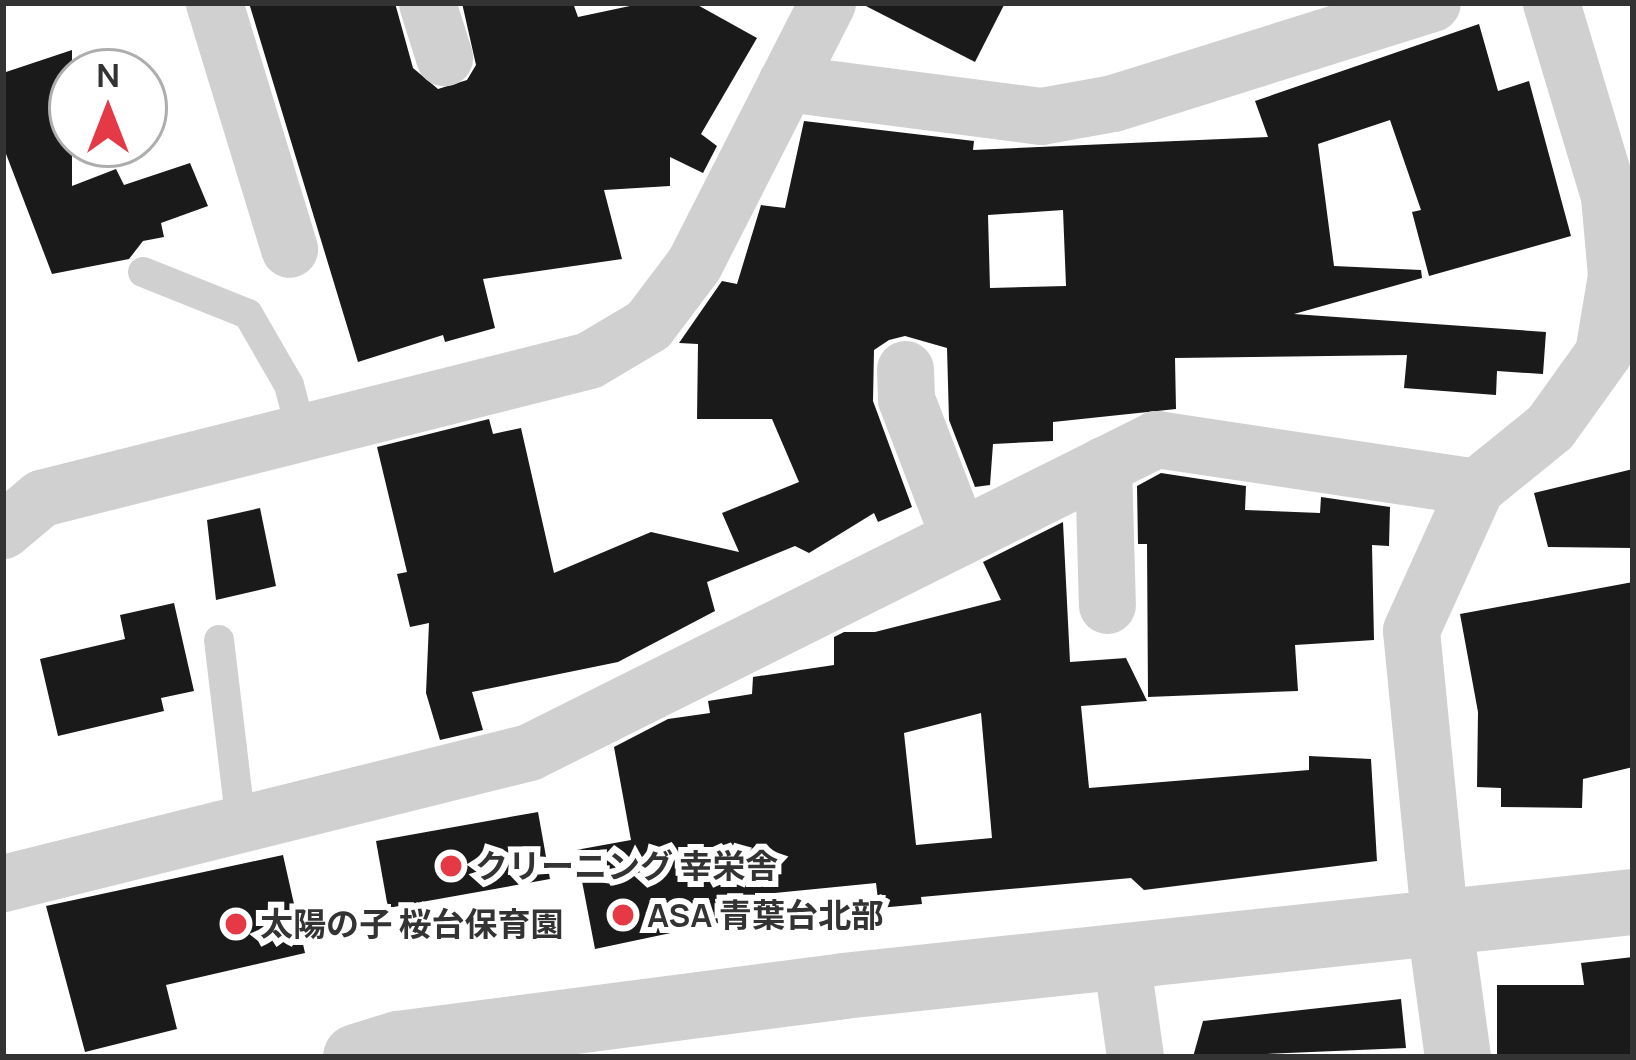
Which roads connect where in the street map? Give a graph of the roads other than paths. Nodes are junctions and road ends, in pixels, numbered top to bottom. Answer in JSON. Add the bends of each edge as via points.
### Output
{"nodes":[{"id":1,"x":214,"y":3,"type":"edge"},
{"id":2,"x":427,"y":3,"type":"edge"},
{"id":3,"x":827,"y":3,"type":"edge"},
{"id":4,"x":1432,"y":3,"type":"edge"},
{"id":5,"x":1552,"y":3,"type":"edge"},
{"id":6,"x":444,"y":57,"type":"dead end"},
{"id":7,"x":786,"y":82,"type":"junction"},
{"id":8,"x":289,"y":249,"type":"dead end"},
{"id":9,"x":143,"y":272,"type":"dead end"},
{"id":10,"x":905,"y":369,"type":"dead end"},
{"id":11,"x":301,"y":430,"type":"junction"},
{"id":12,"x":1103,"y":465,"type":"junction"},
{"id":13,"x":1476,"y":487,"type":"junction"},
{"id":14,"x":3,"y":530,"type":"edge"},
{"id":15,"x":959,"y":537,"type":"junction"},
{"id":16,"x":1107,"y":604,"type":"dead end"},
{"id":17,"x":219,"y":640,"type":"dead end"},
{"id":18,"x":241,"y":825,"type":"junction"},
{"id":19,"x":3,"y":883,"type":"edge"},
{"id":20,"x":1633,"y":902,"type":"edge"},
{"id":21,"x":1440,"y":926,"type":"junction"},
{"id":22,"x":1121,"y":957,"type":"junction"},
{"id":23,"x":356,"y":1057,"type":"edge"},
{"id":24,"x":1135,"y":1057,"type":"edge"},
{"id":25,"x":1458,"y":1057,"type":"edge"}],
"edges":[{"from":1,"to":8,"type":"street"},
{"from":2,"to":6,"type":"street"},
{"from":3,"to":7,"type":"street"},
{"from":4,"to":7,"type":"street","via":[[1113,103],[1041,116]]},
{"from":5,"to":13,"type":"street","via":[[1609,196],[1612,295],[1603,353],[1550,427]]},
{"from":7,"to":11,"type":"street","via":[[694,264],[648,325],[589,359]]},
{"from":9,"to":11,"type":"lane","via":[[248,314],[289,385]]},
{"from":10,"to":15,"type":"street","via":[[906,399]]},
{"from":11,"to":14,"type":"street","via":[[41,498]]},
{"from":12,"to":13,"type":"street","via":[[1156,439],[1200,440]]},
{"from":12,"to":15,"type":"street"},
{"from":12,"to":16,"type":"street"},
{"from":13,"to":21,"type":"street","via":[[1412,630]]},
{"from":15,"to":18,"type":"street","via":[[529,752]]},
{"from":17,"to":18,"type":"lane"},
{"from":18,"to":19,"type":"street"},
{"from":20,"to":21,"type":"street"},
{"from":21,"to":22,"type":"street"},
{"from":21,"to":25,"type":"street"},
{"from":22,"to":23,"type":"street","via":[[421,1041]]},
{"from":22,"to":24,"type":"street"}]}
